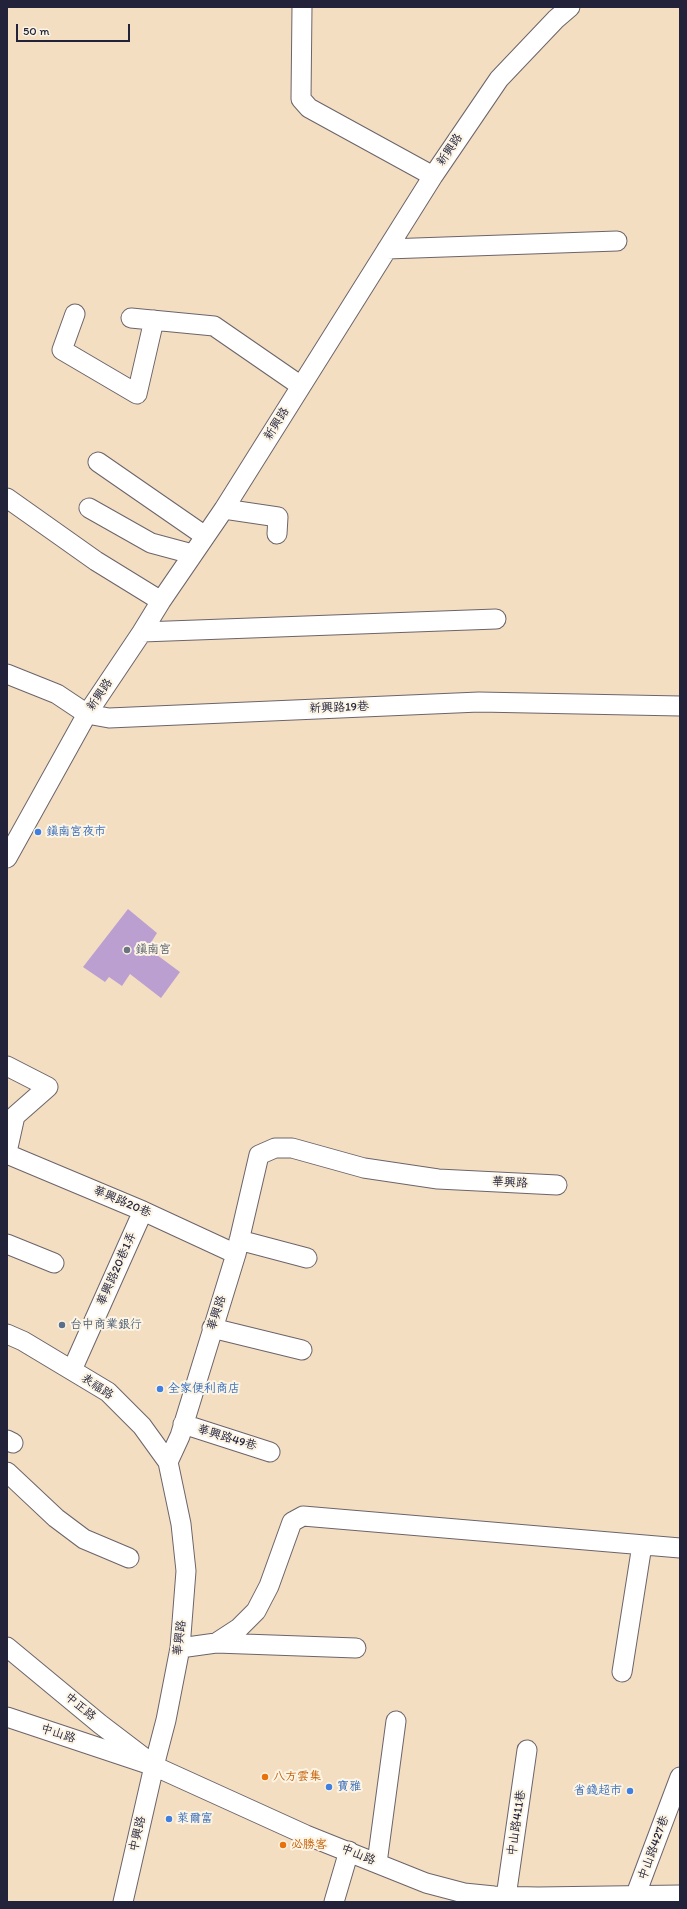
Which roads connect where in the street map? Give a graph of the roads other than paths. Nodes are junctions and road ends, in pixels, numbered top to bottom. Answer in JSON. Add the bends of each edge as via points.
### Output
{"nodes":[{"id":1,"x":302,"y":7,"type":"edge"},
{"id":2,"x":570,"y":7,"type":"edge"},
{"id":3,"x":432,"y":176,"type":"junction"},
{"id":4,"x":618,"y":241,"type":"dead end"},
{"id":5,"x":387,"y":249,"type":"junction"},
{"id":6,"x":75,"y":314,"type":"dead end"},
{"id":7,"x":132,"y":318,"type":"dead end"},
{"id":8,"x":154,"y":320,"type":"junction"},
{"id":9,"x":301,"y":386,"type":"junction"},
{"id":10,"x":98,"y":462,"type":"dead end"},
{"id":11,"x":7,"y":498,"type":"edge"},
{"id":12,"x":88,"y":508,"type":"dead end"},
{"id":13,"x":224,"y":508,"type":"junction"},
{"id":14,"x":278,"y":534,"type":"dead end"},
{"id":15,"x":205,"y":536,"type":"junction"},
{"id":16,"x":192,"y":554,"type":"junction"},
{"id":17,"x":161,"y":600,"type":"junction"},
{"id":18,"x":496,"y":619,"type":"dead end"},
{"id":19,"x":142,"y":632,"type":"junction"},
{"id":20,"x":7,"y":674,"type":"edge"},
{"id":21,"x":680,"y":706,"type":"edge"},
{"id":22,"x":88,"y":714,"type":"junction"},
{"id":23,"x":15,"y":830,"type":"edge"},
{"id":24,"x":7,"y":858,"type":"edge"},
{"id":25,"x":7,"y":1066,"type":"edge"},
{"id":26,"x":7,"y":1153,"type":"edge"},
{"id":27,"x":557,"y":1185,"type":"dead end"},
{"id":28,"x":143,"y":1211,"type":"junction"},
{"id":29,"x":7,"y":1244,"type":"edge"},
{"id":30,"x":238,"y":1247,"type":"junction"},
{"id":31,"x":307,"y":1258,"type":"dead end"},
{"id":32,"x":54,"y":1263,"type":"dead end"},
{"id":33,"x":212,"y":1328,"type":"junction"},
{"id":34,"x":7,"y":1334,"type":"edge"},
{"id":35,"x":302,"y":1350,"type":"dead end"},
{"id":36,"x":72,"y":1370,"type":"junction"},
{"id":37,"x":183,"y":1424,"type":"junction"},
{"id":38,"x":270,"y":1452,"type":"dead end"},
{"id":39,"x":168,"y":1462,"type":"junction"},
{"id":40,"x":7,"y":1472,"type":"edge"},
{"id":41,"x":642,"y":1545,"type":"junction"},
{"id":42,"x":680,"y":1548,"type":"edge"},
{"id":43,"x":129,"y":1558,"type":"dead end"},
{"id":44,"x":216,"y":1643,"type":"junction"},
{"id":45,"x":7,"y":1647,"type":"edge"},
{"id":46,"x":180,"y":1648,"type":"junction"},
{"id":47,"x":356,"y":1648,"type":"dead end"},
{"id":48,"x":622,"y":1672,"type":"dead end"},
{"id":49,"x":7,"y":1717,"type":"edge"},
{"id":50,"x":396,"y":1722,"type":"dead end"},
{"id":51,"x":527,"y":1750,"type":"dead end"},
{"id":52,"x":154,"y":1766,"type":"junction"},
{"id":53,"x":680,"y":1777,"type":"edge"},
{"id":54,"x":349,"y":1851,"type":"junction"},
{"id":55,"x":377,"y":1863,"type":"junction"},
{"id":56,"x":680,"y":1895,"type":"edge"},
{"id":57,"x":506,"y":1896,"type":"junction"},
{"id":58,"x":634,"y":1899,"type":"edge"},
{"id":59,"x":123,"y":1902,"type":"edge"},
{"id":60,"x":334,"y":1902,"type":"edge"}],
"edges":[{"from":1,"to":3,"type":"street","via":[[301,99],[309,108]]},
{"from":2,"to":3,"type":"street","name":"新興路","via":[[499,79]]},
{"from":3,"to":5,"type":"street","name":"新興路"},
{"from":4,"to":5,"type":"street"},
{"from":5,"to":9,"type":"street","name":"新興路"},
{"from":6,"to":8,"type":"street","via":[[62,350],[137,394]]},
{"from":7,"to":8,"type":"street"},
{"from":8,"to":9,"type":"street","via":[[214,326]]},
{"from":9,"to":13,"type":"street","name":"新興路"},
{"from":10,"to":15,"type":"street"},
{"from":11,"to":17,"type":"street","via":[[96,560]]},
{"from":12,"to":16,"type":"street","via":[[151,543]]},
{"from":13,"to":14,"type":"street","via":[[278,517]]},
{"from":13,"to":15,"type":"street","name":"新興路"},
{"from":15,"to":16,"type":"street","name":"新興路"},
{"from":16,"to":17,"type":"street","name":"新興路"},
{"from":17,"to":19,"type":"street","name":"新興路"},
{"from":18,"to":19,"type":"street"},
{"from":19,"to":22,"type":"street","name":"新興路"},
{"from":20,"to":22,"type":"street","name":"新興路19巷","via":[[57,694]]},
{"from":21,"to":22,"type":"street","name":"新興路19巷","via":[[479,702],[109,718]]},
{"from":22,"to":23,"type":"street","name":"新興路"},
{"from":23,"to":24,"type":"street","name":"新興路"},
{"from":25,"to":26,"type":"street","via":[[48,1087],[16,1116]]},
{"from":26,"to":28,"type":"street","name":"華興路20巷"},
{"from":27,"to":30,"type":"street","name":"華興路","via":[[438,1179],[364,1168],[292,1148],[275,1148],[259,1155]]},
{"from":28,"to":30,"type":"street","name":"華興路20巷"},
{"from":28,"to":36,"type":"street","name":"華興路20巷1弄"},
{"from":29,"to":32,"type":"street"},
{"from":30,"to":31,"type":"street","name":"華興路20巷"},
{"from":30,"to":33,"type":"street","name":"華興路"},
{"from":33,"to":35,"type":"street"},
{"from":33,"to":37,"type":"street","name":"華興路"},
{"from":34,"to":36,"type":"street","name":"表福路"},
{"from":36,"to":39,"type":"street","name":"表福路","via":[[108,1392],[142,1426]]},
{"from":37,"to":38,"type":"street","name":"華興路49巷"},
{"from":37,"to":39,"type":"street","name":"華興路"},
{"from":39,"to":46,"type":"street","name":"華興路","via":[[181,1524],[186,1571]]},
{"from":40,"to":43,"type":"street","via":[[56,1518],[84,1538]]},
{"from":41,"to":42,"type":"street"},
{"from":41,"to":44,"type":"street","via":[[303,1516],[292,1522],[269,1586],[256,1611],[239,1628]]},
{"from":41,"to":48,"type":"street"},
{"from":44,"to":46,"type":"street"},
{"from":44,"to":47,"type":"street"},
{"from":45,"to":52,"type":"street","name":"中正路"},
{"from":46,"to":52,"type":"street","name":"華興路"},
{"from":49,"to":52,"type":"street","name":"中山路"},
{"from":50,"to":55,"type":"street"},
{"from":51,"to":57,"type":"street","name":"中山路411巷"},
{"from":52,"to":54,"type":"street","name":"中山路","via":[[306,1835]]},
{"from":52,"to":59,"type":"street","name":"中興路"},
{"from":53,"to":58,"type":"street","name":"中山路427巷"},
{"from":54,"to":55,"type":"street","name":"中山路"},
{"from":54,"to":60,"type":"street"},
{"from":55,"to":57,"type":"street","name":"中山路","via":[[464,1893]]},
{"from":56,"to":58,"type":"street","name":"中山路"},
{"from":57,"to":58,"type":"street","name":"中山路"}]}
